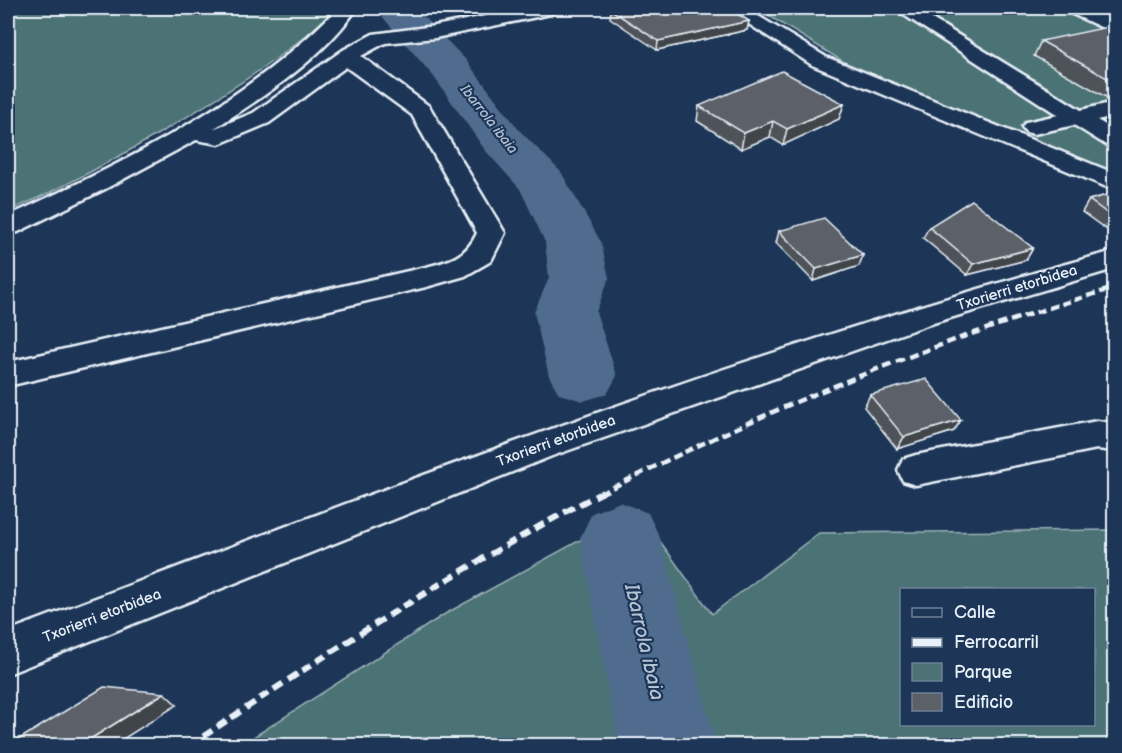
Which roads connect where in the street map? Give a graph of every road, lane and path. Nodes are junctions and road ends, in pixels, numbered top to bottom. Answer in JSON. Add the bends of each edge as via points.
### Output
{"nodes":[{"id":1,"x":348,"y":8,"type":"edge"},
{"id":2,"x":551,"y":8,"type":"edge"},
{"id":3,"x":733,"y":8,"type":"edge"},
{"id":4,"x":902,"y":8,"type":"edge"},
{"id":5,"x":1075,"y":8,"type":"edge"},
{"id":6,"x":1109,"y":21,"type":"edge"},
{"id":7,"x":350,"y":54,"type":"junction"},
{"id":8,"x":1114,"y":109,"type":"edge"},
{"id":9,"x":1078,"y":117,"type":"junction"},
{"id":10,"x":1034,"y":127,"type":"dead end"},
{"id":11,"x":190,"y":131,"type":"junction"},
{"id":12,"x":1114,"y":140,"type":"edge"},
{"id":13,"x":1114,"y":182,"type":"edge"},
{"id":14,"x":8,"y":226,"type":"edge"},
{"id":15,"x":1114,"y":260,"type":"edge"},
{"id":16,"x":8,"y":374,"type":"edge"},
{"id":17,"x":1114,"y":436,"type":"edge"},
{"id":18,"x":916,"y":470,"type":"dead end"},
{"id":19,"x":8,"y":653,"type":"edge"},
{"id":20,"x":1114,"y":742,"type":"edge"},
{"id":21,"x":1109,"y":746,"type":"edge"}],
"edges":[{"from":1,"to":11,"type":"street","via":[[290,66]]},
{"from":2,"to":7,"type":"street","via":[[435,32],[380,38]]},
{"from":3,"to":13,"type":"street","via":[[819,61]]},
{"from":4,"to":9,"type":"street"},
{"from":5,"to":6,"type":"street"},
{"from":7,"to":11,"type":"street","via":[[261,118],[219,137]]},
{"from":7,"to":16,"type":"street","via":[[353,62],[421,111],[491,233],[481,255],[426,278]]},
{"from":8,"to":9,"type":"street"},
{"from":9,"to":10,"type":"street"},
{"from":9,"to":12,"type":"street"},
{"from":11,"to":14,"type":"street","via":[[88,189]]},
{"from":15,"to":19,"type":"street","name":"Txorierri etorbidea","via":[[897,324],[549,442]]},
{"from":17,"to":18,"type":"street","via":[[1096,435]]},
{"from":20,"to":21,"type":"path"}]}
